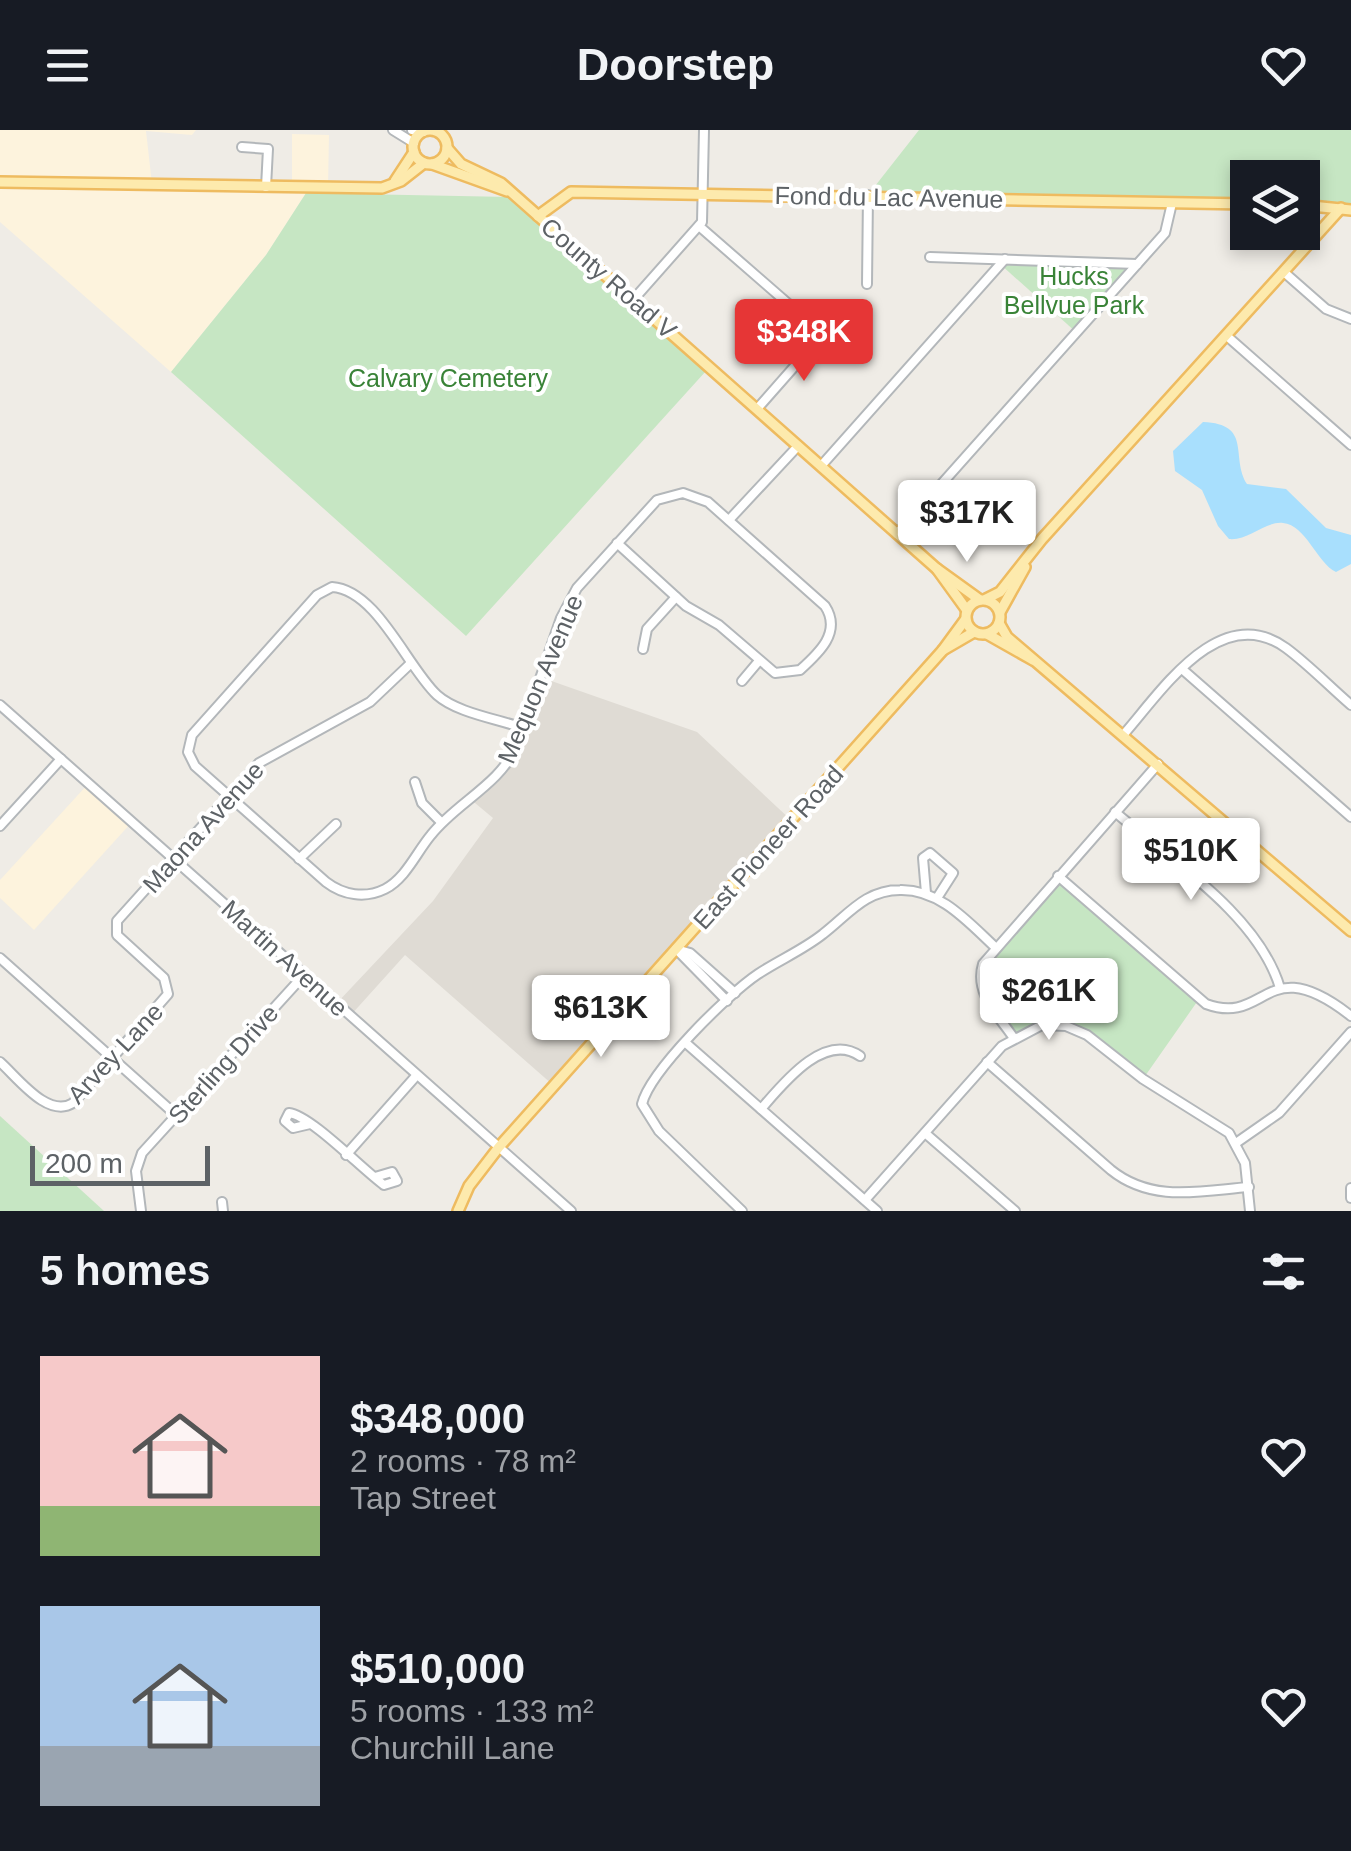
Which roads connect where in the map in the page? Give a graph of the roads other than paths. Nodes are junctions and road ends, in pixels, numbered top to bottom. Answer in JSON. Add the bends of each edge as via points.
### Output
{"nodes":[{"id":1,"x":393,"y":130,"type":"edge"},
{"id":2,"x":412,"y":130,"type":"edge"},
{"id":3,"x":451,"y":130,"type":"edge"},
{"id":4,"x":704,"y":130,"type":"edge"},
{"id":5,"x":430,"y":131,"type":"edge"},
{"id":6,"x":242,"y":146,"type":"dead end"},
{"id":7,"x":447,"y":146,"type":"junction"},
{"id":8,"x":414,"y":148,"type":"junction"},
{"id":9,"x":428,"y":164,"type":"junction"},
{"id":10,"x":0,"y":182,"type":"edge"},
{"id":11,"x":396,"y":182,"type":"junction"},
{"id":12,"x":266,"y":186,"type":"junction"},
{"id":13,"x":509,"y":192,"type":"junction"},
{"id":14,"x":704,"y":194,"type":"junction"},
{"id":15,"x":868,"y":195,"type":"junction"},
{"id":16,"x":1172,"y":204,"type":"junction"},
{"id":17,"x":1230,"y":204,"type":"edge"},
{"id":18,"x":1320,"y":207,"type":"edge"},
{"id":19,"x":1346,"y":209,"type":"edge"},
{"id":20,"x":538,"y":216,"type":"junction"},
{"id":21,"x":699,"y":226,"type":"junction"},
{"id":22,"x":930,"y":257,"type":"dead end"},
{"id":23,"x":1005,"y":259,"type":"junction"},
{"id":24,"x":1137,"y":264,"type":"junction"},
{"id":25,"x":1285,"y":273,"type":"junction"},
{"id":26,"x":867,"y":284,"type":"dead end"},
{"id":27,"x":634,"y":300,"type":"junction"},
{"id":28,"x":1351,"y":319,"type":"edge"},
{"id":29,"x":1228,"y":337,"type":"junction"},
{"id":30,"x":757,"y":409,"type":"junction"},
{"id":31,"x":1351,"y":444,"type":"edge"},
{"id":32,"x":798,"y":446,"type":"junction"},
{"id":33,"x":821,"y":466,"type":"junction"},
{"id":34,"x":730,"y":520,"type":"junction"},
{"id":35,"x":897,"y":534,"type":"junction"},
{"id":36,"x":1042,"y":540,"type":"junction"},
{"id":37,"x":616,"y":544,"type":"junction"},
{"id":38,"x":937,"y":570,"type":"junction"},
{"id":39,"x":676,"y":597,"type":"junction"},
{"id":40,"x":983,"y":600,"type":"junction"},
{"id":41,"x":966,"y":615,"type":"junction"},
{"id":42,"x":999,"y":618,"type":"junction"},
{"id":43,"x":974,"y":632,"type":"junction"},
{"id":44,"x":987,"y":634,"type":"junction"},
{"id":45,"x":643,"y":648,"type":"dead end"},
{"id":46,"x":943,"y":650,"type":"junction"},
{"id":47,"x":758,"y":662,"type":"junction"},
{"id":48,"x":1040,"y":663,"type":"junction"},
{"id":49,"x":409,"y":665,"type":"junction"},
{"id":50,"x":1182,"y":669,"type":"junction"},
{"id":51,"x":742,"y":681,"type":"dead end"},
{"id":52,"x":0,"y":705,"type":"edge"},
{"id":53,"x":1351,"y":705,"type":"edge"},
{"id":54,"x":523,"y":728,"type":"junction"},
{"id":55,"x":1124,"y":734,"type":"junction"},
{"id":56,"x":60,"y":759,"type":"junction"},
{"id":57,"x":1158,"y":764,"type":"junction"},
{"id":58,"x":414,"y":782,"type":"dead end"},
{"id":59,"x":228,"y":796,"type":"junction"},
{"id":60,"x":1115,"y":812,"type":"junction"},
{"id":61,"x":1351,"y":817,"type":"edge"},
{"id":62,"x":441,"y":822,"type":"junction"},
{"id":63,"x":336,"y":824,"type":"dead end"},
{"id":64,"x":0,"y":826,"type":"edge"},
{"id":65,"x":173,"y":859,"type":"junction"},
{"id":66,"x":299,"y":859,"type":"junction"},
{"id":67,"x":1058,"y":876,"type":"junction"},
{"id":68,"x":926,"y":894,"type":"junction"},
{"id":69,"x":937,"y":898,"type":"junction"},
{"id":70,"x":1351,"y":931,"type":"edge"},
{"id":71,"x":119,"y":938,"type":"joint"},
{"id":72,"x":995,"y":947,"type":"junction"},
{"id":73,"x":676,"y":948,"type":"junction"},
{"id":74,"x":0,"y":958,"type":"edge"},
{"id":75,"x":304,"y":975,"type":"junction"},
{"id":76,"x":1280,"y":988,"type":"junction"},
{"id":77,"x":735,"y":993,"type":"junction"},
{"id":78,"x":727,"y":1001,"type":"junction"},
{"id":79,"x":1351,"y":1016,"type":"edge"},
{"id":80,"x":1351,"y":1032,"type":"edge"},
{"id":81,"x":1013,"y":1038,"type":"junction"},
{"id":82,"x":687,"y":1044,"type":"junction"},
{"id":83,"x":860,"y":1056,"type":"dead end"},
{"id":84,"x":113,"y":1058,"type":"junction"},
{"id":85,"x":0,"y":1062,"type":"edge"},
{"id":86,"x":987,"y":1062,"type":"junction"},
{"id":87,"x":416,"y":1076,"type":"junction"},
{"id":88,"x":761,"y":1109,"type":"junction"},
{"id":89,"x":176,"y":1115,"type":"junction"},
{"id":90,"x":310,"y":1124,"type":"dead end"},
{"id":91,"x":924,"y":1133,"type":"junction"},
{"id":92,"x":1236,"y":1143,"type":"junction"},
{"id":93,"x":499,"y":1147,"type":"junction"},
{"id":94,"x":346,"y":1156,"type":"junction"},
{"id":95,"x":374,"y":1177,"type":"dead end"},
{"id":96,"x":1249,"y":1187,"type":"junction"},
{"id":97,"x":1351,"y":1188,"type":"edge"},
{"id":98,"x":1351,"y":1198,"type":"edge"},
{"id":99,"x":865,"y":1200,"type":"junction"},
{"id":100,"x":731,"y":1208,"type":"edge"},
{"id":101,"x":140,"y":1211,"type":"edge"},
{"id":102,"x":458,"y":1211,"type":"edge"},
{"id":103,"x":571,"y":1211,"type":"edge"},
{"id":104,"x":742,"y":1211,"type":"edge"},
{"id":105,"x":877,"y":1211,"type":"edge"},
{"id":106,"x":1016,"y":1211,"type":"edge"},
{"id":107,"x":1250,"y":1211,"type":"edge"}],
"edges":[{"from":1,"to":8,"type":"street"},
{"from":2,"to":5,"type":"street"},
{"from":3,"to":7,"type":"main road"},
{"from":4,"to":14,"type":"street"},
{"from":5,"to":7,"type":"main road"},
{"from":5,"to":8,"type":"main road"},
{"from":6,"to":12,"type":"street","via":[[268,149]]},
{"from":7,"to":9,"type":"main road","via":[[441,160]]},
{"from":7,"to":13,"type":"main road","via":[[461,164]]},
{"from":8,"to":9,"type":"main road"},
{"from":8,"to":11,"type":"main road"},
{"from":9,"to":11,"type":"main road"},
{"from":9,"to":13,"type":"main road"},
{"from":10,"to":12,"type":"main road"},
{"from":11,"to":12,"type":"main road","via":[[382,188]]},
{"from":13,"to":20,"type":"main road","name":"County Road V"},
{"from":14,"to":15,"type":"main road","name":"Fond du Lac Avenue"},
{"from":14,"to":20,"type":"main road","name":"Fond du Lac Avenue","via":[[570,192]]},
{"from":14,"to":21,"type":"street"},
{"from":15,"to":16,"type":"main road","name":"Fond du Lac Avenue"},
{"from":15,"to":26,"type":"street"},
{"from":16,"to":17,"type":"main road","name":"Fond du Lac Avenue"},
{"from":16,"to":24,"type":"street","via":[[1165,233]]},
{"from":18,"to":19,"type":"main road"},
{"from":19,"to":25,"type":"main road"},
{"from":20,"to":27,"type":"main road","name":"County Road V"},
{"from":21,"to":27,"type":"street"},
{"from":21,"to":30,"type":"street","via":[[823,334]]},
{"from":22,"to":23,"type":"street"},
{"from":23,"to":24,"type":"street"},
{"from":23,"to":33,"type":"street"},
{"from":24,"to":35,"type":"street"},
{"from":25,"to":28,"type":"street","via":[[1326,310]]},
{"from":25,"to":29,"type":"main road"},
{"from":27,"to":30,"type":"main road","name":"County Road V"},
{"from":29,"to":31,"type":"street"},
{"from":29,"to":36,"type":"main road"},
{"from":30,"to":32,"type":"main road","name":"County Road V"},
{"from":32,"to":33,"type":"main road","name":"County Road V"},
{"from":32,"to":34,"type":"street"},
{"from":33,"to":35,"type":"main road","name":"County Road V"},
{"from":34,"to":37,"type":"street","name":"Mequon Avenue","via":[[700,497],[674,494],[654,503]]},
{"from":34,"to":47,"type":"street","name":"Mequon Avenue","via":[[823,604],[831,619],[828,638],[800,670],[782,674]]},
{"from":35,"to":38,"type":"main road","name":"County Road V"},
{"from":36,"to":40,"type":"main road","via":[[1000,592]]},
{"from":36,"to":42,"type":"main road"},
{"from":37,"to":39,"type":"street"},
{"from":37,"to":54,"type":"street","name":"Mequon Avenue","via":[[567,605]]},
{"from":38,"to":40,"type":"main road","name":"County Road V"},
{"from":38,"to":41,"type":"main road"},
{"from":39,"to":45,"type":"street","via":[[647,629]]},
{"from":39,"to":47,"type":"street"},
{"from":40,"to":41,"type":"main road"},
{"from":40,"to":42,"type":"main road","name":"County Road V"},
{"from":41,"to":43,"type":"main road"},
{"from":41,"to":46,"type":"main road"},
{"from":42,"to":44,"type":"main road"},
{"from":42,"to":48,"type":"main road","via":[[1007,637]]},
{"from":43,"to":44,"type":"main road"},
{"from":43,"to":46,"type":"main road","name":"East Pioneer Road"},
{"from":44,"to":48,"type":"main road"},
{"from":46,"to":73,"type":"main road","name":"East Pioneer Road"},
{"from":47,"to":51,"type":"street"},
{"from":48,"to":55,"type":"main road"},
{"from":49,"to":54,"type":"street","via":[[446,701]]},
{"from":49,"to":59,"type":"street","name":"Maona Avenue","via":[[377,698],[270,754]]},
{"from":49,"to":59,"type":"street","name":"Mequon Avenue","via":[[391,631],[350,593],[322,591],[189,741],[193,764]]},
{"from":50,"to":53,"type":"street","via":[[1222,640],[1266,639],[1286,648]]},
{"from":50,"to":55,"type":"street"},
{"from":50,"to":61,"type":"street"},
{"from":52,"to":56,"type":"street","name":"Martin Avenue"},
{"from":54,"to":62,"type":"street","name":"Mequon Avenue","via":[[502,770]]},
{"from":55,"to":57,"type":"main road"},
{"from":56,"to":64,"type":"street"},
{"from":56,"to":65,"type":"street","name":"Martin Avenue"},
{"from":57,"to":60,"type":"street"},
{"from":57,"to":70,"type":"main road"},
{"from":58,"to":62,"type":"street","via":[[422,803]]},
{"from":59,"to":65,"type":"street","name":"Maona Avenue"},
{"from":59,"to":66,"type":"street","name":"Mequon Avenue"},
{"from":60,"to":67,"type":"street"},
{"from":60,"to":76,"type":"street","via":[[1251,931]]},
{"from":62,"to":66,"type":"street","name":"Mequon Avenue","via":[[397,881],[376,893],[338,890]]},
{"from":63,"to":66,"type":"street"},
{"from":65,"to":71,"type":"street","name":"Maona Avenue","via":[[116,922]]},
{"from":65,"to":75,"type":"street","name":"Martin Avenue"},
{"from":67,"to":72,"type":"street"},
{"from":67,"to":76,"type":"street","via":[[1206,1004],[1234,1008]]},
{"from":68,"to":69,"type":"street"},
{"from":68,"to":69,"type":"street","via":[[923,858],[930,852],[953,874]]},
{"from":68,"to":77,"type":"street","via":[[898,890],[864,899],[819,938]]},
{"from":69,"to":72,"type":"street"},
{"from":71,"to":84,"type":"street","name":"Arvey Lane","via":[[163,977],[168,990]]},
{"from":72,"to":81,"type":"street","via":[[980,980]]},
{"from":73,"to":77,"type":"street"},
{"from":73,"to":78,"type":"street"},
{"from":73,"to":93,"type":"main road","name":"East Pioneer Road"},
{"from":74,"to":84,"type":"street"},
{"from":75,"to":87,"type":"street","name":"Martin Avenue"},
{"from":75,"to":89,"type":"street","name":"Sterling Drive"},
{"from":76,"to":79,"type":"street","via":[[1307,987]]},
{"from":77,"to":78,"type":"street"},
{"from":78,"to":82,"type":"street"},
{"from":80,"to":92,"type":"street","via":[[1278,1113]]},
{"from":81,"to":86,"type":"street"},
{"from":81,"to":92,"type":"street","via":[[1042,1025],[1078,1030],[1216,1122]]},
{"from":82,"to":88,"type":"street"},
{"from":82,"to":100,"type":"street","via":[[642,1102],[650,1122]]},
{"from":83,"to":88,"type":"street","via":[[844,1050],[816,1057]]},
{"from":84,"to":85,"type":"street","name":"Arvey Lane","via":[[73,1104],[60,1109]]},
{"from":84,"to":89,"type":"street"},
{"from":86,"to":91,"type":"street"},
{"from":86,"to":96,"type":"street","via":[[1128,1182],[1167,1193]]},
{"from":87,"to":93,"type":"street","name":"Martin Avenue"},
{"from":87,"to":94,"type":"street"},
{"from":88,"to":99,"type":"street"},
{"from":89,"to":101,"type":"street","name":"Sterling Drive","via":[[139,1160]]},
{"from":90,"to":94,"type":"street"},
{"from":91,"to":99,"type":"street"},
{"from":91,"to":106,"type":"street"},
{"from":92,"to":96,"type":"street"},
{"from":93,"to":102,"type":"main road","name":"East Pioneer Road"},
{"from":93,"to":103,"type":"street","name":"Martin Avenue"},
{"from":94,"to":95,"type":"street"},
{"from":96,"to":107,"type":"street"},
{"from":97,"to":98,"type":"street"},
{"from":99,"to":105,"type":"street"},
{"from":100,"to":104,"type":"street"}]}
